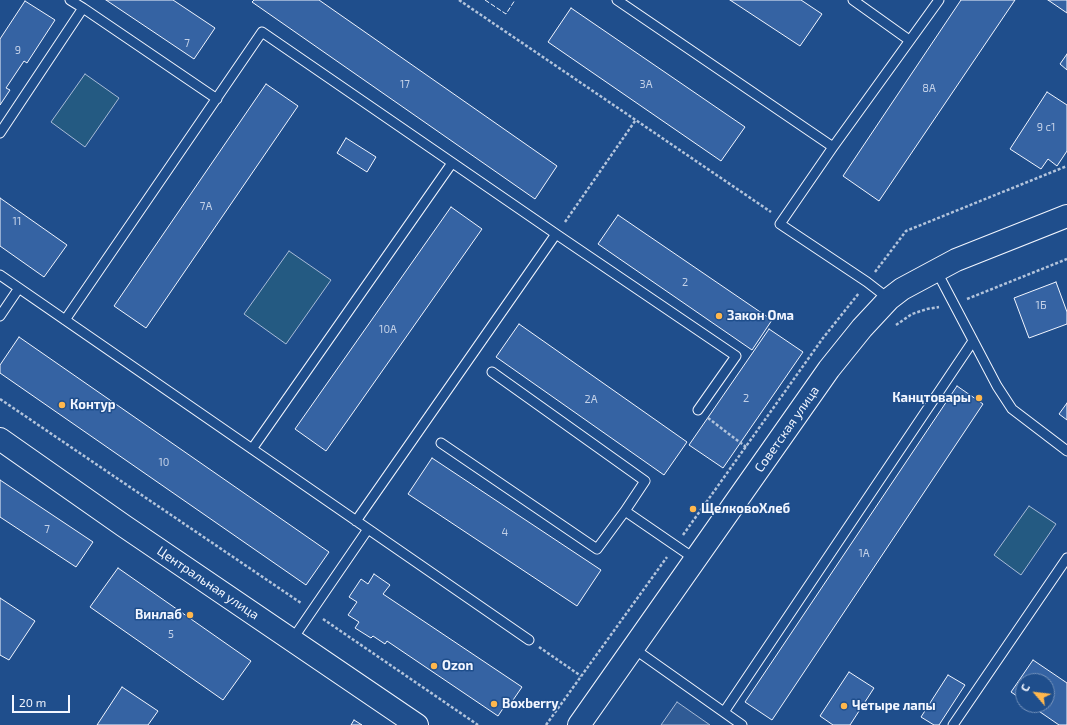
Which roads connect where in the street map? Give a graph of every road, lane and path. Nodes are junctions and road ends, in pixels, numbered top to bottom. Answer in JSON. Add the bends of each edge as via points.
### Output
{"nodes":[{"id":1,"x":70,"y":0,"type":"edge"},
{"id":2,"x":459,"y":0,"type":"edge"},
{"id":3,"x":617,"y":0,"type":"edge"},
{"id":4,"x":854,"y":0,"type":"edge"},
{"id":5,"x":938,"y":0,"type":"edge"},
{"id":6,"x":83,"y":8,"type":"junction"},
{"id":7,"x":910,"y":40,"type":"junction"},
{"id":8,"x":217,"y":99,"type":"junction"},
{"id":9,"x":635,"y":121,"type":"junction"},
{"id":10,"x":0,"y":133,"type":"edge"},
{"id":11,"x":833,"y":146,"type":"junction"},
{"id":12,"x":452,"y":163,"type":"junction"},
{"id":13,"x":1067,"y":216,"type":"edge"},
{"id":14,"x":783,"y":220,"type":"junction"},
{"id":15,"x":556,"y":234,"type":"junction"},
{"id":16,"x":1067,"y":259,"type":"edge"},
{"id":17,"x":936,"y":270,"type":"junction"},
{"id":18,"x":0,"y":275,"type":"edge"},
{"id":19,"x":19,"y":288,"type":"junction"},
{"id":20,"x":889,"y":299,"type":"junction"},
{"id":21,"x":954,"y":304,"type":"junction"},
{"id":22,"x":0,"y":316,"type":"edge"},
{"id":23,"x":65,"y":320,"type":"junction"},
{"id":24,"x":896,"y":325,"type":"dead end"},
{"id":25,"x":973,"y":341,"type":"junction"},
{"id":26,"x":492,"y":372,"type":"dead end"},
{"id":27,"x":0,"y":399,"type":"edge"},
{"id":28,"x":698,"y":410,"type":"joint"},
{"id":29,"x":0,"y":439,"type":"edge"},
{"id":30,"x":442,"y":444,"type":"dead end"},
{"id":31,"x":746,"y":447,"type":"dead end"},
{"id":32,"x":252,"y":449,"type":"junction"},
{"id":33,"x":1067,"y":451,"type":"edge"},
{"id":34,"x":626,"y":510,"type":"junction"},
{"id":35,"x":356,"y":521,"type":"junction"},
{"id":36,"x":368,"y":529,"type":"junction"},
{"id":37,"x":1067,"y":558,"type":"edge"},
{"id":38,"x":695,"y":559,"type":"junction"},
{"id":39,"x":312,"y":611,"type":"junction"},
{"id":40,"x":292,"y":640,"type":"junction"},
{"id":41,"x":529,"y":640,"type":"joint"},
{"id":42,"x":633,"y":648,"type":"junction"},
{"id":43,"x":581,"y":677,"type":"dead end"},
{"id":44,"x":724,"y":712,"type":"junction"},
{"id":45,"x":417,"y":725,"type":"edge"},
{"id":46,"x":478,"y":725,"type":"edge"},
{"id":47,"x":579,"y":725,"type":"edge"},
{"id":48,"x":742,"y":725,"type":"edge"},
{"id":49,"x":953,"y":725,"type":"edge"}],
"edges":[{"from":1,"to":6,"type":"lane"},
{"from":2,"to":9,"type":"path"},
{"from":3,"to":11,"type":"lane"},
{"from":4,"to":7,"type":"lane"},
{"from":5,"to":7,"type":"lane"},
{"from":6,"to":8,"type":"lane"},
{"from":6,"to":10,"type":"lane"},
{"from":7,"to":11,"type":"lane"},
{"from":8,"to":12,"type":"lane","via":[[262,32]]},
{"from":8,"to":23,"type":"lane"},
{"from":9,"to":14,"type":"path"},
{"from":9,"to":15,"type":"path"},
{"from":11,"to":14,"type":"lane"},
{"from":12,"to":15,"type":"lane"},
{"from":12,"to":32,"type":"lane"},
{"from":13,"to":17,"type":"street","name":"Советская улица"},
{"from":14,"to":20,"type":"lane","via":[[780,224]]},
{"from":15,"to":28,"type":"lane","via":[[736,356]]},
{"from":15,"to":35,"type":"lane"},
{"from":16,"to":21,"type":"path"},
{"from":17,"to":20,"type":"street","name":"Советская улица"},
{"from":17,"to":21,"type":"lane"},
{"from":18,"to":19,"type":"lane"},
{"from":19,"to":22,"type":"lane"},
{"from":19,"to":23,"type":"lane"},
{"from":20,"to":38,"type":"street","name":"Советская улица","via":[[829,369]]},
{"from":21,"to":24,"type":"path","via":[[912,314]]},
{"from":21,"to":25,"type":"lane"},
{"from":23,"to":32,"type":"lane"},
{"from":25,"to":33,"type":"lane","via":[[1012,409]]},
{"from":25,"to":44,"type":"lane"},
{"from":26,"to":34,"type":"lane","via":[[645,481]]},
{"from":27,"to":39,"type":"path"},
{"from":28,"to":31,"type":"path"},
{"from":29,"to":40,"type":"street","name":"Центральная улица"},
{"from":30,"to":34,"type":"lane","via":[[597,549]]},
{"from":32,"to":35,"type":"lane"},
{"from":34,"to":38,"type":"lane"},
{"from":35,"to":36,"type":"lane"},
{"from":36,"to":39,"type":"lane"},
{"from":36,"to":41,"type":"lane"},
{"from":37,"to":49,"type":"lane"},
{"from":38,"to":42,"type":"street","name":"Советская улица"},
{"from":39,"to":40,"type":"lane"},
{"from":39,"to":46,"type":"path"},
{"from":40,"to":45,"type":"street","name":"Центральная улица"},
{"from":41,"to":43,"type":"path"},
{"from":42,"to":44,"type":"lane"},
{"from":42,"to":47,"type":"street","name":"Советская улица"},
{"from":44,"to":48,"type":"lane"}]}
